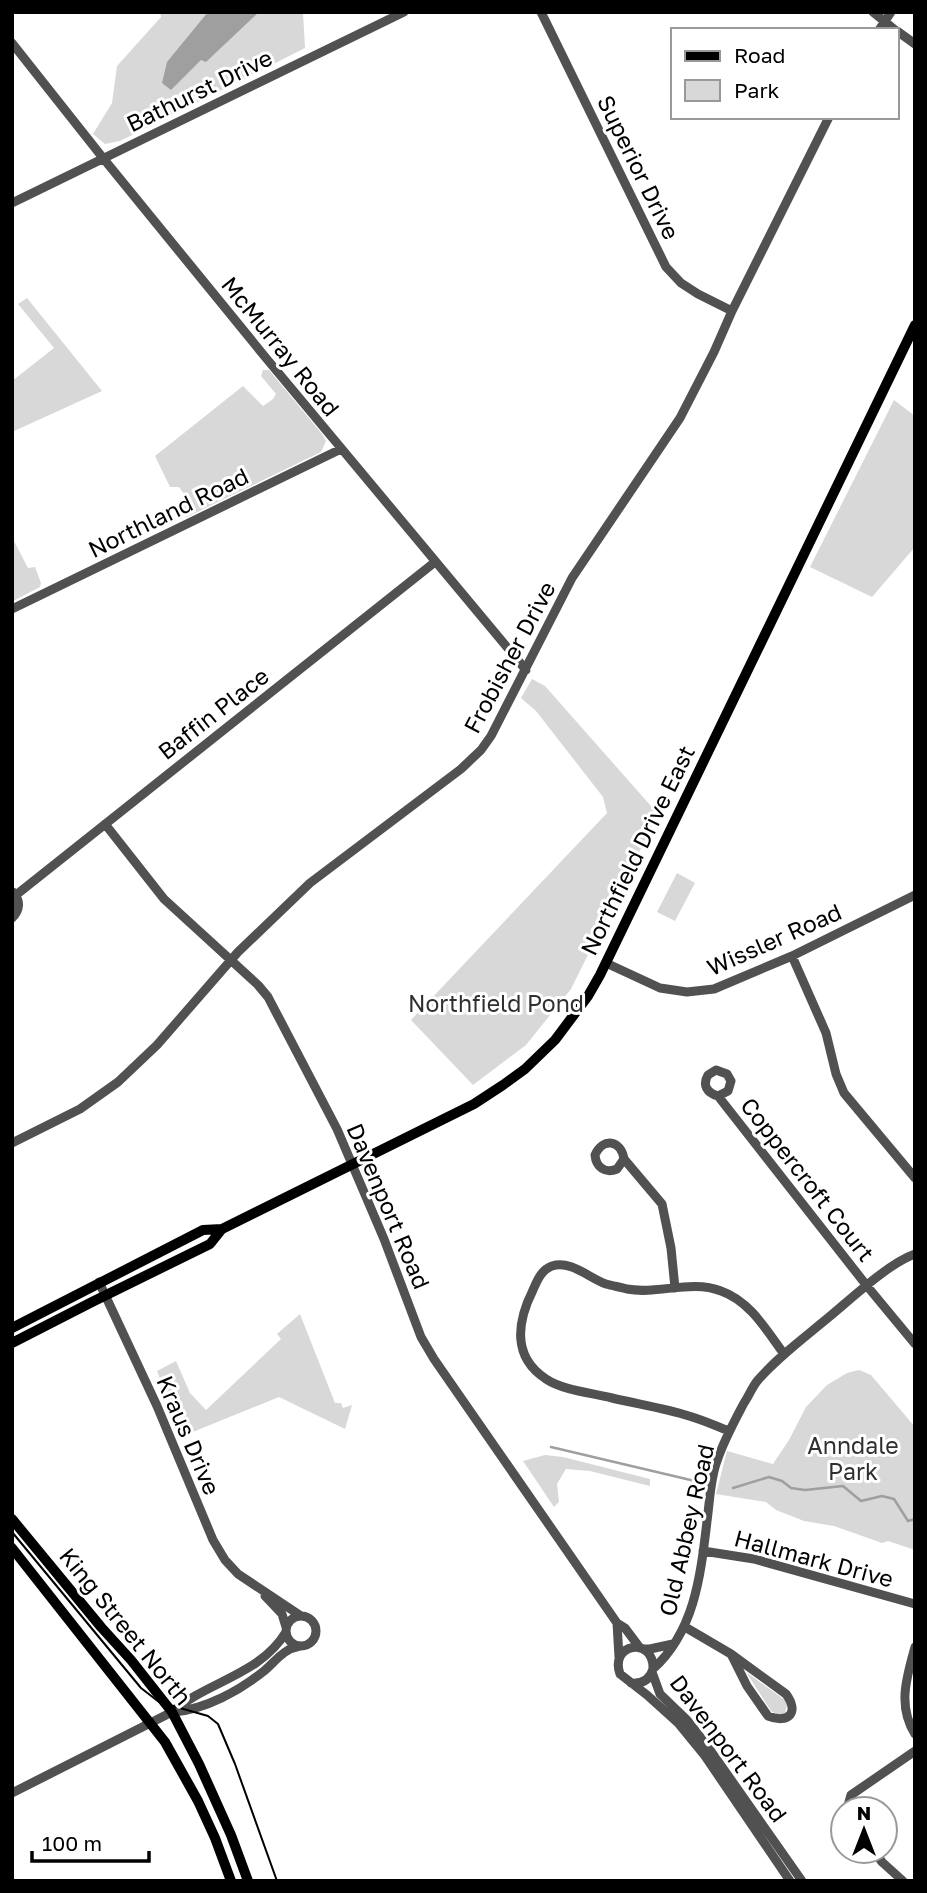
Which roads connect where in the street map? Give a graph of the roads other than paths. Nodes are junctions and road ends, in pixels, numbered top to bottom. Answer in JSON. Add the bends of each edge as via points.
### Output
{"nodes":[{"id":1,"x":404,"y":12,"type":"edge"},
{"id":2,"x":541,"y":12,"type":"edge"},
{"id":3,"x":873,"y":12,"type":"edge"},
{"id":4,"x":891,"y":12,"type":"edge"},
{"id":5,"x":882,"y":26,"type":"edge"},
{"id":6,"x":899,"y":32,"type":"edge"},
{"id":7,"x":12,"y":43,"type":"edge"},
{"id":8,"x":915,"y":44,"type":"edge"},
{"id":9,"x":828,"y":119,"type":"edge"},
{"id":10,"x":103,"y":158,"type":"junction"},
{"id":11,"x":12,"y":203,"type":"edge"},
{"id":12,"x":732,"y":311,"type":"junction"},
{"id":13,"x":915,"y":325,"type":"edge"},
{"id":14,"x":341,"y":449,"type":"junction"},
{"id":15,"x":435,"y":562,"type":"junction"},
{"id":16,"x":12,"y":609,"type":"edge"},
{"id":17,"x":526,"y":670,"type":"junction"},
{"id":18,"x":105,"y":824,"type":"junction"},
{"id":19,"x":14,"y":893,"type":"edge"},
{"id":20,"x":915,"y":895,"type":"edge"},
{"id":21,"x":12,"y":918,"type":"edge"},
{"id":22,"x":792,"y":956,"type":"junction"},
{"id":23,"x":231,"y":961,"type":"junction"},
{"id":24,"x":606,"y":962,"type":"junction"},
{"id":25,"x":718,"y":1096,"type":"dead end"},
{"id":26,"x":12,"y":1143,"type":"edge"},
{"id":27,"x":624,"y":1159,"type":"dead end"},
{"id":28,"x":352,"y":1163,"type":"junction"},
{"id":29,"x":915,"y":1178,"type":"edge"},
{"id":30,"x":222,"y":1229,"type":"junction"},
{"id":31,"x":915,"y":1254,"type":"edge"},
{"id":32,"x":99,"y":1282,"type":"junction"},
{"id":33,"x":867,"y":1286,"type":"junction"},
{"id":34,"x":675,"y":1288,"type":"junction"},
{"id":35,"x":106,"y":1295,"type":"junction"},
{"id":36,"x":12,"y":1328,"type":"edge"},
{"id":37,"x":12,"y":1343,"type":"edge"},
{"id":38,"x":915,"y":1344,"type":"edge"},
{"id":39,"x":784,"y":1354,"type":"junction"},
{"id":40,"x":729,"y":1431,"type":"junction"},
{"id":41,"x":12,"y":1519,"type":"edge"},
{"id":42,"x":12,"y":1549,"type":"edge"},
{"id":43,"x":703,"y":1551,"type":"junction"},
{"id":44,"x":259,"y":1589,"type":"junction"},
{"id":45,"x":915,"y":1604,"type":"edge"},
{"id":46,"x":301,"y":1616,"type":"junction"},
{"id":47,"x":617,"y":1623,"type":"junction"},
{"id":48,"x":685,"y":1627,"type":"junction"},
{"id":49,"x":286,"y":1631,"type":"junction"},
{"id":50,"x":673,"y":1644,"type":"junction"},
{"id":51,"x":300,"y":1646,"type":"junction"},
{"id":52,"x":915,"y":1647,"type":"edge"},
{"id":53,"x":641,"y":1648,"type":"junction"},
{"id":54,"x":731,"y":1654,"type":"junction"},
{"id":55,"x":619,"y":1657,"type":"junction"},
{"id":56,"x":653,"y":1671,"type":"junction"},
{"id":57,"x":631,"y":1683,"type":"junction"},
{"id":58,"x":172,"y":1712,"type":"junction"},
{"id":59,"x":151,"y":1722,"type":"junction"},
{"id":60,"x":915,"y":1734,"type":"edge"},
{"id":61,"x":915,"y":1751,"type":"edge"},
{"id":62,"x":12,"y":1793,"type":"edge"},
{"id":63,"x":851,"y":1795,"type":"edge"},
{"id":64,"x":885,"y":1865,"type":"edge"},
{"id":65,"x":231,"y":1881,"type":"edge"},
{"id":66,"x":248,"y":1881,"type":"edge"},
{"id":67,"x":790,"y":1881,"type":"edge"},
{"id":68,"x":802,"y":1881,"type":"edge"},
{"id":69,"x":903,"y":1881,"type":"edge"}],
"edges":[{"from":1,"to":10,"type":"street","name":"Bathurst Drive"},
{"from":2,"to":12,"type":"street","name":"Superior Drive","via":[[666,267],[689,289]]},
{"from":3,"to":5,"type":"street"},
{"from":4,"to":5,"type":"street"},
{"from":6,"to":8,"type":"street"},
{"from":7,"to":10,"type":"street","name":"McMurray Road"},
{"from":9,"to":12,"type":"street","name":"Frobisher Drive"},
{"from":10,"to":11,"type":"street","name":"Bathurst Drive"},
{"from":10,"to":14,"type":"street","name":"McMurray Road"},
{"from":12,"to":17,"type":"street","name":"Frobisher Drive","via":[[680,418],[572,578]]},
{"from":13,"to":24,"type":"main road","name":"Northfield Drive East"},
{"from":14,"to":15,"type":"street","name":"McMurray Road"},
{"from":14,"to":16,"type":"street","name":"Northland Road"},
{"from":15,"to":17,"type":"street","name":"McMurray Road"},
{"from":15,"to":18,"type":"street","name":"Baffin Place"},
{"from":17,"to":23,"type":"street","name":"Frobisher Drive","via":[[481,750],[310,883]]},
{"from":18,"to":19,"type":"street","name":"Baffin Place"},
{"from":18,"to":23,"type":"street","name":"Davenport Road","via":[[164,899]]},
{"from":19,"to":21,"type":"street","name":"Baffin Place","via":[[19,907]]},
{"from":20,"to":22,"type":"street","name":"Wissler Road"},
{"from":22,"to":24,"type":"street","name":"Wissler Road","via":[[701,992],[660,988]]},
{"from":22,"to":29,"type":"street","via":[[826,1033],[845,1093]]},
{"from":23,"to":26,"type":"street","name":"Frobisher Drive","via":[[157,1045],[111,1088]]},
{"from":23,"to":28,"type":"street","name":"Davenport Road","via":[[273,1005]]},
{"from":24,"to":28,"type":"main road","name":"Northfield Drive East","via":[[571,1021],[525,1069],[474,1104]]},
{"from":25,"to":33,"type":"street","name":"Coppercroft Court"},
{"from":27,"to":34,"type":"street","via":[[662,1204]]},
{"from":28,"to":30,"type":"main road","name":"Northfield Drive East"},
{"from":28,"to":47,"type":"street","name":"Davenport Road","via":[[421,1337]]},
{"from":30,"to":32,"type":"main road","name":"Northfield Drive East","via":[[203,1230]]},
{"from":30,"to":35,"type":"main road","name":"Northfield Drive East","via":[[210,1244]]},
{"from":31,"to":33,"type":"street","name":"Old Abbey Road"},
{"from":32,"to":35,"type":"street","name":"Kraus Drive"},
{"from":32,"to":36,"type":"main road","name":"Northfield Drive East"},
{"from":33,"to":38,"type":"street","name":"Coppercroft Court"},
{"from":33,"to":39,"type":"street","name":"Old Abbey Road"},
{"from":34,"to":39,"type":"street","via":[[702,1286],[737,1299]]},
{"from":34,"to":40,"type":"street","via":[[632,1290],[554,1265],[539,1277],[529,1296],[520,1326],[521,1345],[528,1363],[549,1381],[689,1416]]},
{"from":35,"to":37,"type":"main road","name":"Northfield Drive East"},
{"from":35,"to":44,"type":"street","name":"Kraus Drive","via":[[213,1540],[225,1560]]},
{"from":39,"to":40,"type":"street","name":"Old Abbey Road","via":[[756,1382]]},
{"from":40,"to":43,"type":"street","name":"Old Abbey Road","via":[[716,1462]]},
{"from":41,"to":58,"type":"main road","name":"King Street North"},
{"from":42,"to":59,"type":"main road","name":"King Street North"},
{"from":43,"to":45,"type":"street","name":"Hallmark Drive","via":[[754,1559]]},
{"from":43,"to":48,"type":"street","name":"Old Abbey Road"},
{"from":44,"to":46,"type":"street","name":"Kraus Drive"},
{"from":44,"to":49,"type":"street","name":"Kraus Drive","via":[[282,1614]]},
{"from":46,"to":49,"type":"street","via":[[291,1620]]},
{"from":46,"to":51,"type":"street","via":[[313,1621],[316,1631],[311,1642]]},
{"from":47,"to":53,"type":"street","name":"Davenport Road"},
{"from":47,"to":55,"type":"street"},
{"from":48,"to":50,"type":"street","name":"Old Abbey Road"},
{"from":48,"to":54,"type":"street"},
{"from":49,"to":51,"type":"street","via":[[290,1642]]},
{"from":49,"to":58,"type":"street","via":[[261,1661]]},
{"from":50,"to":53,"type":"street","name":"Old Abbey Road"},
{"from":50,"to":56,"type":"street","name":"Old Abbey Road"},
{"from":51,"to":58,"type":"street","via":[[282,1653],[243,1686],[200,1707]]},
{"from":52,"to":60,"type":"street","via":[[904,1696]]},
{"from":53,"to":55,"type":"street","via":[[626,1650]]},
{"from":53,"to":56,"type":"street","via":[[652,1657]]},
{"from":54,"to":54,"type":"street","via":[[768,1716],[788,1717],[793,1703],[786,1695]]},
{"from":55,"to":57,"type":"street","via":[[620,1674]]},
{"from":56,"to":57,"type":"street","via":[[646,1680]]},
{"from":56,"to":68,"type":"street","name":"Davenport Road","via":[[660,1694],[708,1747]]},
{"from":57,"to":67,"type":"street","name":"Davenport Road","via":[[678,1723],[705,1756]]},
{"from":58,"to":59,"type":"street"},
{"from":58,"to":66,"type":"main road","name":"King Street North","via":[[199,1763]]},
{"from":59,"to":62,"type":"street"},
{"from":59,"to":65,"type":"main road","name":"King Street North","via":[[198,1801]]},
{"from":61,"to":63,"type":"street"},
{"from":64,"to":69,"type":"street"}]}
